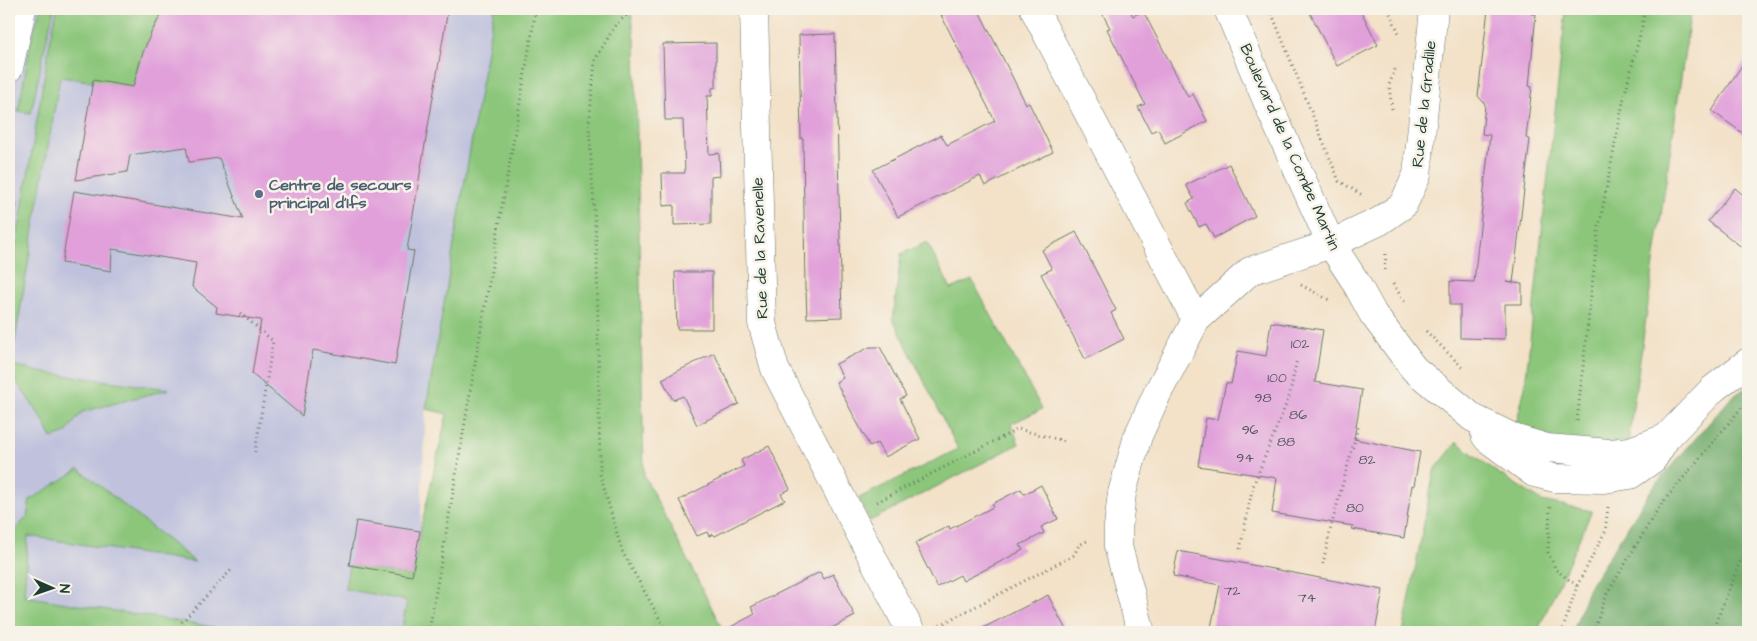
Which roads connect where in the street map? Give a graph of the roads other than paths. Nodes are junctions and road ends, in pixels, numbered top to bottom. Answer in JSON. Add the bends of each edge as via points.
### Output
{"nodes":[{"id":1,"x":22,"y":9,"type":"edge"},
{"id":2,"x":754,"y":9,"type":"edge"},
{"id":3,"x":1034,"y":9,"type":"edge"},
{"id":4,"x":1228,"y":9,"type":"edge"},
{"id":5,"x":1434,"y":9,"type":"edge"},
{"id":6,"x":9,"y":68,"type":"edge"},
{"id":7,"x":1331,"y":244,"type":"junction"},
{"id":8,"x":1196,"y":320,"type":"junction"},
{"id":9,"x":1748,"y":362,"type":"edge"},
{"id":10,"x":1473,"y":418,"type":"junction"},
{"id":11,"x":1666,"y":438,"type":"junction"},
{"id":12,"x":923,"y":630,"type":"edge"},
{"id":13,"x":1141,"y":632,"type":"edge"}],
"edges":[{"from":1,"to":6,"type":"street"},
{"from":2,"to":12,"type":"street","name":"Rue de la Ravenelle","via":[[762,324],[775,370],[851,515]]},
{"from":3,"to":8,"type":"street"},
{"from":4,"to":7,"type":"street","name":"Boulevard de la Combe Martin"},
{"from":5,"to":7,"type":"street","name":"Rue de la Gradille","via":[[1417,175],[1403,205],[1380,221]]},
{"from":7,"to":8,"type":"street","name":"Rue de la Gradille","via":[[1250,271]]},
{"from":7,"to":10,"type":"street","name":"Boulevard de la Combe Martin","via":[[1372,314],[1414,369]]},
{"from":8,"to":13,"type":"street","name":"Rue de la Gradille","via":[[1138,436],[1122,494],[1118,546]]},
{"from":9,"to":11,"type":"street","name":"Boulevard de la Combe Martin","via":[[1713,389]]},
{"from":10,"to":11,"type":"street","name":"Boulevard de la Combe Martin","via":[[1516,438],[1547,448],[1572,451],[1630,451]]},
{"from":10,"to":11,"type":"street","name":"Boulevard de la Combe Martin","via":[[1488,439],[1534,473],[1554,478],[1604,479],[1630,475],[1652,459]]}]}
